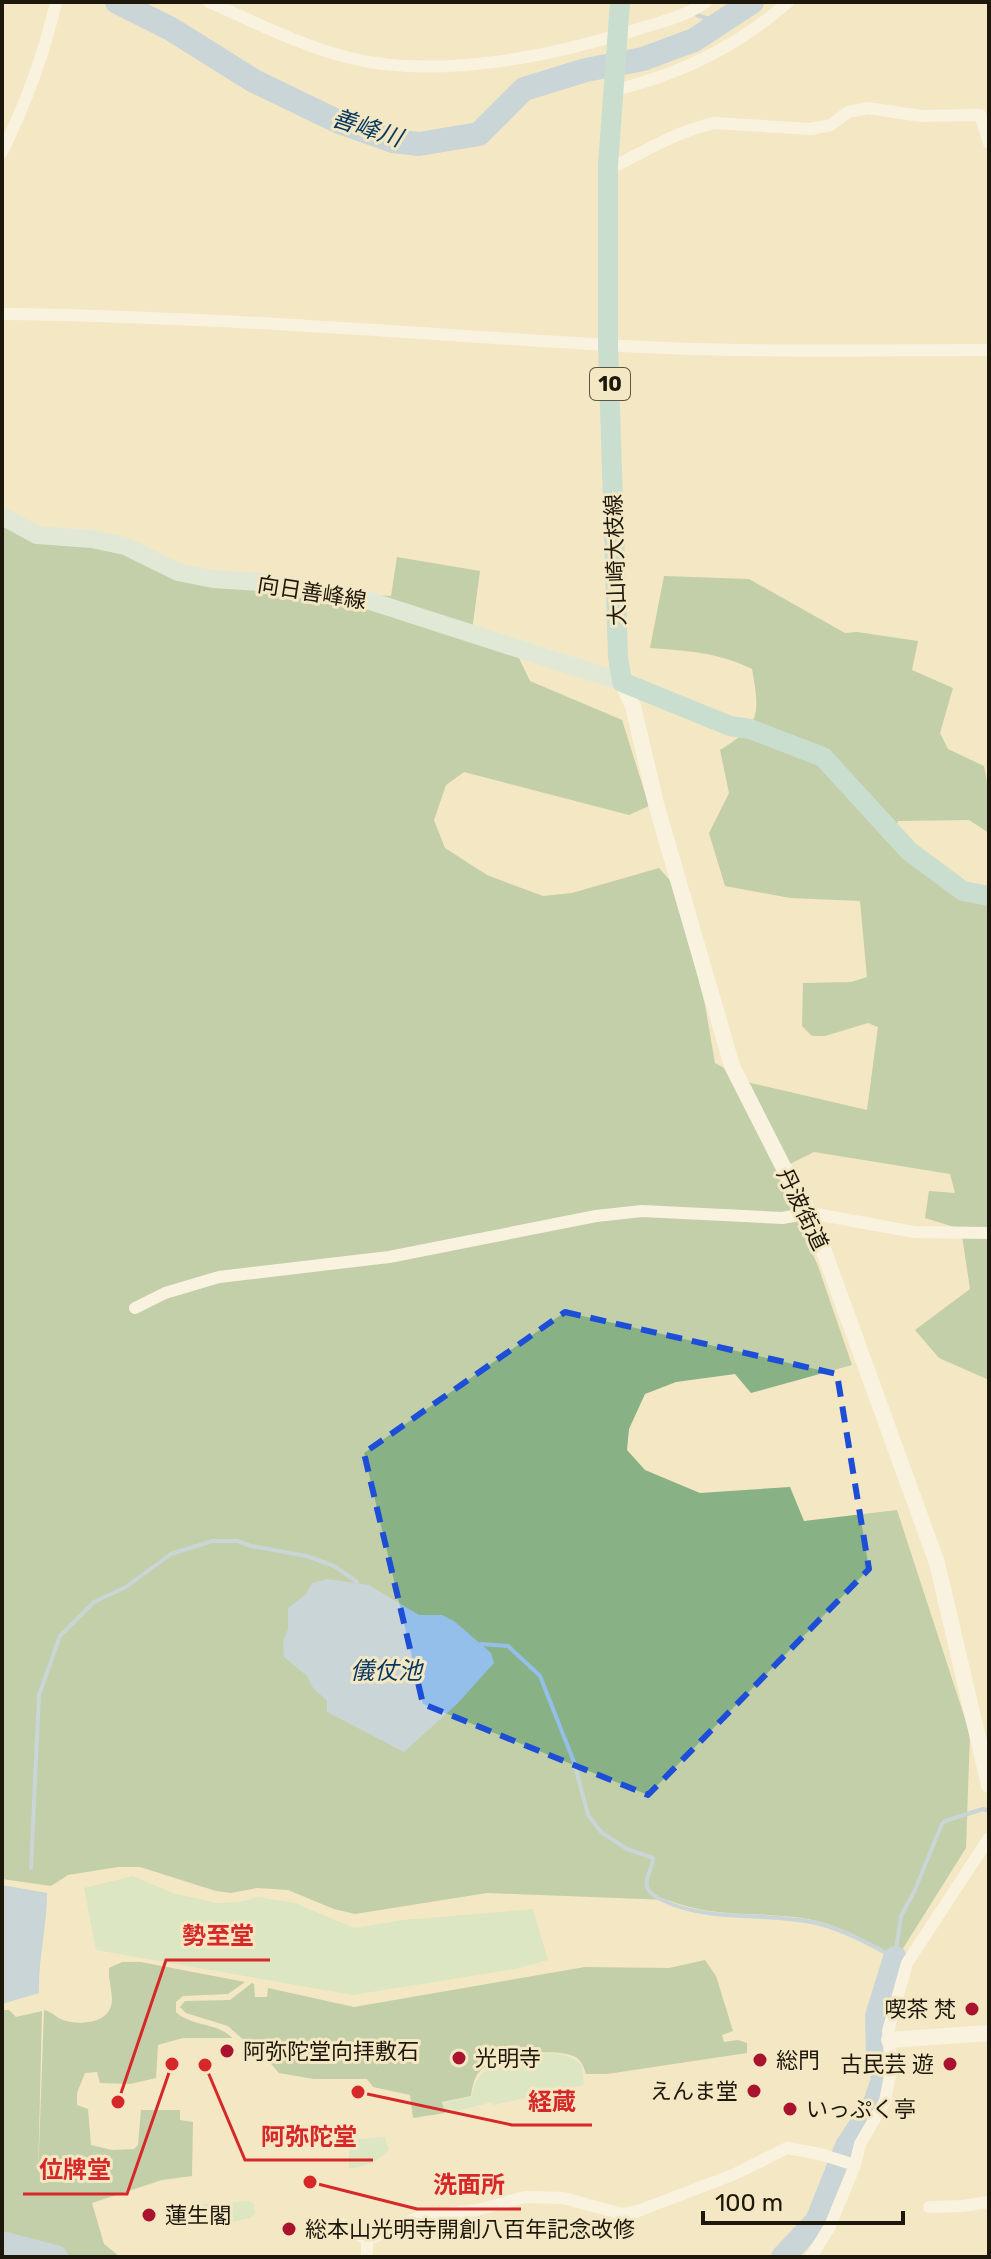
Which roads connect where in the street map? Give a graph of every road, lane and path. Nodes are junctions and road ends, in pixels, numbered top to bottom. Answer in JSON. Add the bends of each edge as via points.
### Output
{"nodes":[{"id":1,"x":56,"y":2,"type":"edge"},
{"id":2,"x":209,"y":2,"type":"edge"},
{"id":3,"x":620,"y":2,"type":"edge"},
{"id":4,"x":706,"y":2,"type":"edge"},
{"id":5,"x":788,"y":2,"type":"edge"},
{"id":6,"x":617,"y":38,"type":"junction"},
{"id":7,"x":614,"y":88,"type":"junction"},
{"id":8,"x":989,"y":143,"type":"edge"},
{"id":9,"x":2,"y":152,"type":"edge"},
{"id":10,"x":608,"y":165,"type":"junction"},
{"id":11,"x":2,"y":314,"type":"edge"},
{"id":12,"x":608,"y":346,"type":"junction"},
{"id":13,"x":989,"y":350,"type":"edge"},
{"id":14,"x":2,"y":516,"type":"edge"},
{"id":15,"x":622,"y":682,"type":"junction"},
{"id":16,"x":989,"y":896,"type":"edge"},
{"id":17,"x":810,"y":1213,"type":"junction"},
{"id":18,"x":989,"y":1233,"type":"edge"},
{"id":19,"x":135,"y":1308,"type":"dead end"},
{"id":20,"x":989,"y":1784,"type":"edge"},
{"id":21,"x":989,"y":1838,"type":"edge"},
{"id":22,"x":989,"y":2033,"type":"edge"},
{"id":23,"x":889,"y":2040,"type":"junction"},
{"id":24,"x":846,"y":2162,"type":"junction"},
{"id":25,"x":989,"y":2202,"type":"edge"},
{"id":26,"x":929,"y":2207,"type":"dead end"},
{"id":27,"x":342,"y":2224,"type":"dead end"},
{"id":28,"x":367,"y":2240,"type":"junction"},
{"id":29,"x":367,"y":2257,"type":"edge"},
{"id":30,"x":811,"y":2257,"type":"edge"}],
"edges":[{"from":1,"to":9,"type":"street","via":[[26,103]]},
{"from":2,"to":6,"type":"street","via":[[351,58],[409,66],[513,61]]},
{"from":3,"to":6,"type":"main road","name":"大山崎大枝線","number":"10"},
{"from":4,"to":6,"type":"street"},
{"from":5,"to":7,"type":"street","via":[[702,61],[638,85]]},
{"from":6,"to":7,"type":"main road","name":"大山崎大枝線","number":"10"},
{"from":7,"to":10,"type":"main road","name":"大山崎大枝線","number":"10"},
{"from":8,"to":10,"type":"street","via":[[980,115],[921,116],[868,108],[811,129],[699,126]]},
{"from":10,"to":12,"type":"main road","name":"大山崎大枝線","number":"10"},
{"from":11,"to":12,"type":"street","via":[[384,330]]},
{"from":12,"to":13,"type":"street"},
{"from":12,"to":15,"type":"main road","name":"大山崎大枝線","number":"10"},
{"from":14,"to":15,"type":"main road","name":"向日善峰線","via":[[37,535],[125,546],[178,572],[367,600]]},
{"from":15,"to":16,"type":"main road","via":[[823,757],[909,851],[963,891]]},
{"from":15,"to":17,"type":"street","name":"丹波街道","via":[[732,1066]]},
{"from":17,"to":18,"type":"street","via":[[914,1232]]},
{"from":17,"to":19,"type":"street","via":[[782,1218],[642,1211],[596,1216],[389,1257],[219,1277]]},
{"from":17,"to":20,"type":"street","name":"丹波街道","via":[[937,1563]]},
{"from":21,"to":23,"type":"street","via":[[907,1963]]},
{"from":22,"to":23,"type":"street"},
{"from":23,"to":24,"type":"street","via":[[885,2101]]},
{"from":24,"to":28,"type":"street","via":[[787,2148],[638,2211],[619,2214],[564,2198],[525,2197],[419,2217]]},
{"from":24,"to":30,"type":"street","via":[[830,2226]]},
{"from":25,"to":26,"type":"street"},
{"from":27,"to":28,"type":"street"},
{"from":28,"to":29,"type":"street"}]}
